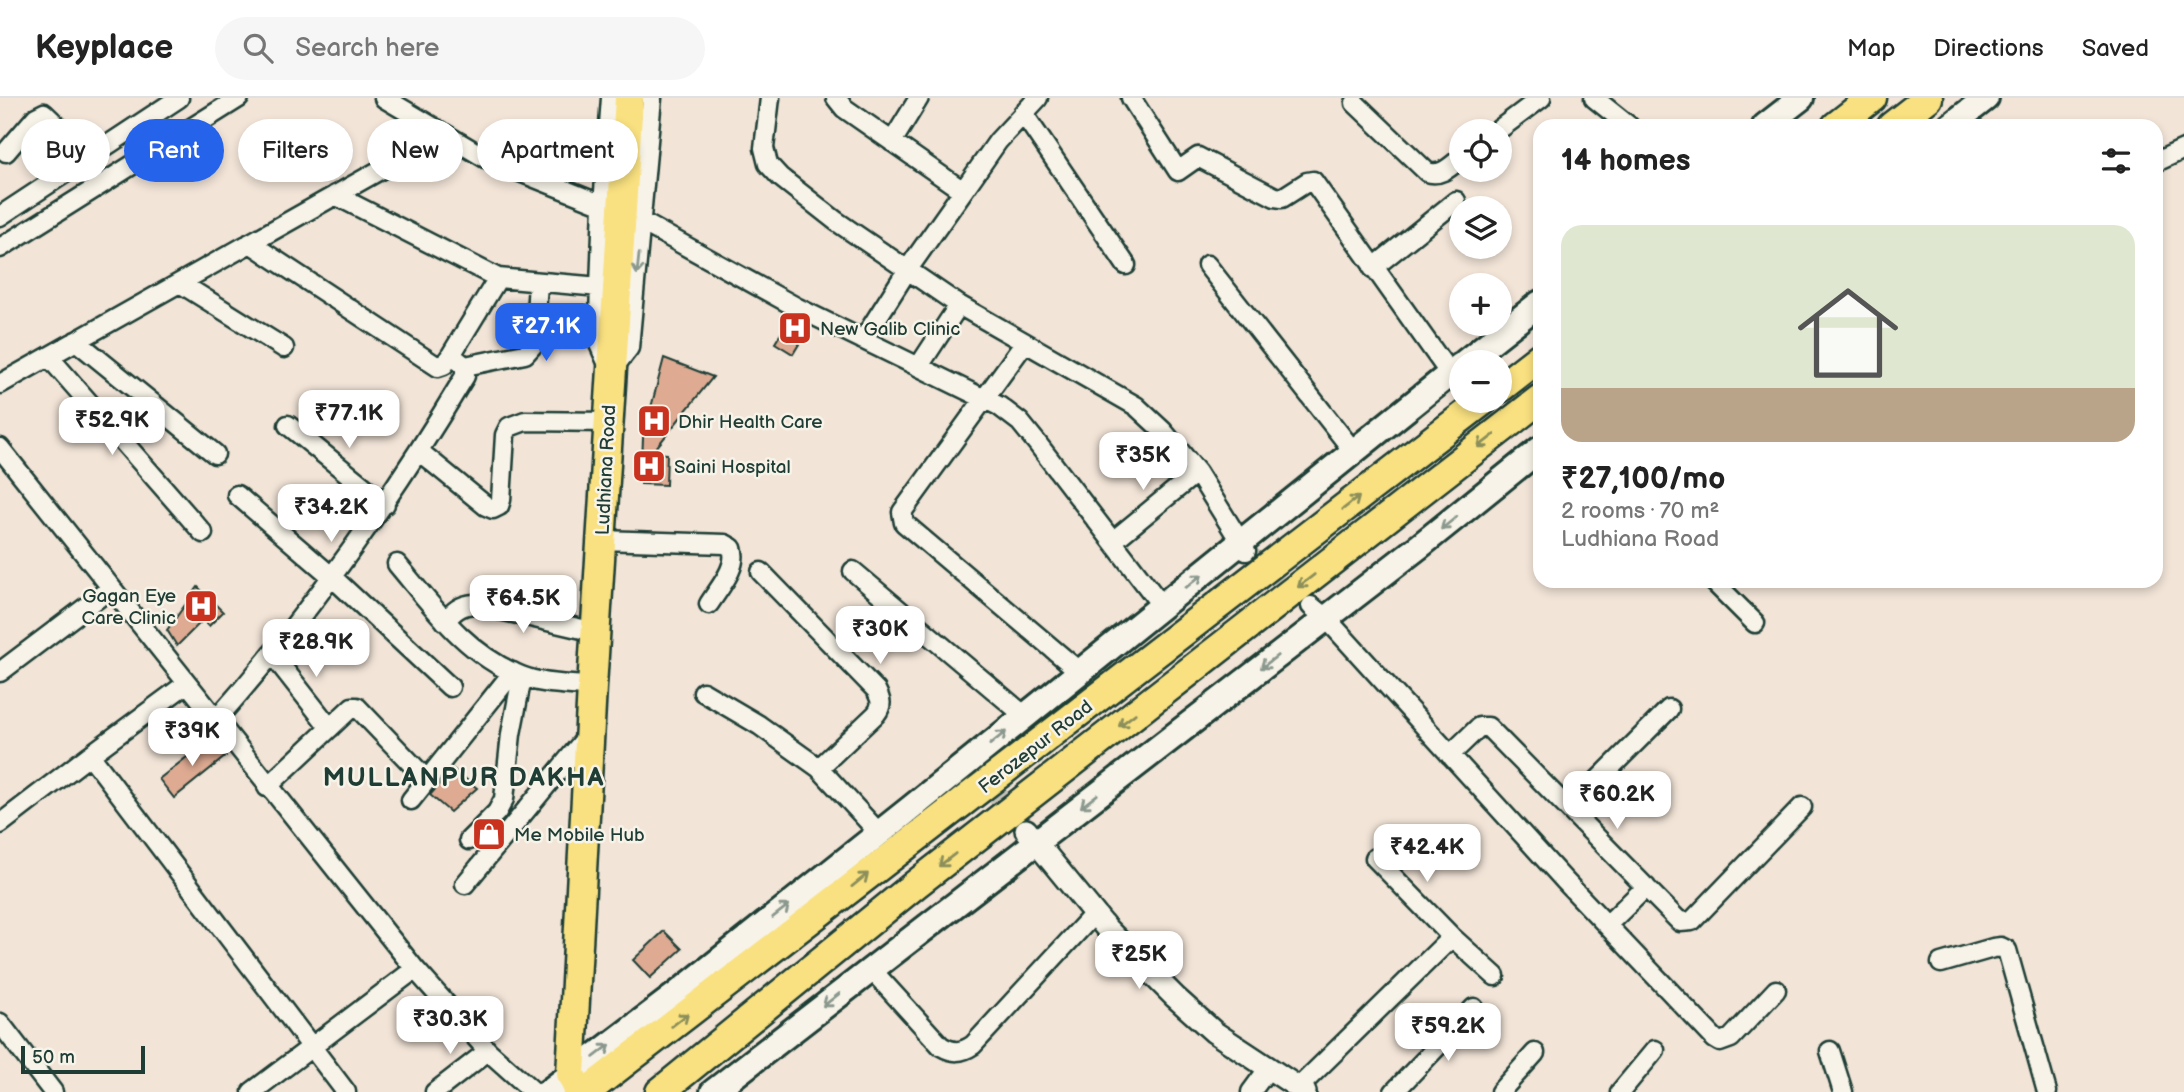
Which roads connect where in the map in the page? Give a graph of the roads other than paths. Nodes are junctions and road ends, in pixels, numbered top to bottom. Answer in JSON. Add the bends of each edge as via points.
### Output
{"nodes":[{"id":1,"x":239,"y":98,"type":"edge"},
{"id":2,"x":384,"y":98,"type":"edge"},
{"id":3,"x":611,"y":98,"type":"edge"},
{"id":4,"x":629,"y":98,"type":"edge"},
{"id":5,"x":652,"y":98,"type":"edge"},
{"id":6,"x":770,"y":98,"type":"edge"},
{"id":7,"x":836,"y":98,"type":"edge"},
{"id":8,"x":919,"y":98,"type":"edge"},
{"id":9,"x":1038,"y":98,"type":"edge"},
{"id":10,"x":1131,"y":98,"type":"edge"},
{"id":11,"x":1541,"y":98,"type":"edge"},
{"id":12,"x":1594,"y":98,"type":"edge"},
{"id":13,"x":1801,"y":98,"type":"edge"},
{"id":14,"x":1872,"y":98,"type":"edge"},
{"id":15,"x":1928,"y":98,"type":"edge"},
{"id":16,"x":1986,"y":98,"type":"edge"},
{"id":17,"x":170,"y":101,"type":"edge"},
{"id":18,"x":1356,"y":103,"type":"dead end"},
{"id":19,"x":1023,"y":113,"type":"junction"},
{"id":20,"x":34,"y":119,"type":"edge"},
{"id":21,"x":50,"y":119,"type":"edge"},
{"id":22,"x":419,"y":119,"type":"edge"},
{"id":23,"x":1620,"y":119,"type":"edge"},
{"id":24,"x":1774,"y":119,"type":"edge"},
{"id":25,"x":1845,"y":119,"type":"edge"},
{"id":26,"x":1901,"y":119,"type":"edge"},
{"id":27,"x":1959,"y":119,"type":"edge"},
{"id":28,"x":1512,"y":120,"type":"edge"},
{"id":29,"x":21,"y":134,"type":"edge"},
{"id":30,"x":892,"y":142,"type":"junction"},
{"id":31,"x":110,"y":143,"type":"edge"},
{"id":32,"x":463,"y":145,"type":"edge"},
{"id":33,"x":2184,"y":149,"type":"edge"},
{"id":34,"x":6,"y":152,"type":"dead end"},
{"id":35,"x":2163,"y":160,"type":"edge"},
{"id":36,"x":1449,"y":167,"type":"edge"},
{"id":37,"x":367,"y":177,"type":"edge"},
{"id":38,"x":52,"y":182,"type":"edge"},
{"id":39,"x":963,"y":191,"type":"junction"},
{"id":40,"x":335,"y":195,"type":"junction"},
{"id":41,"x":603,"y":205,"type":"junction"},
{"id":42,"x":1449,"y":206,"type":"edge"},
{"id":43,"x":0,"y":216,"type":"edge"},
{"id":44,"x":642,"y":222,"type":"junction"},
{"id":45,"x":250,"y":243,"type":"junction"},
{"id":46,"x":0,"y":248,"type":"edge"},
{"id":47,"x":1126,"y":265,"type":"dead end"},
{"id":48,"x":1207,"y":265,"type":"dead end"},
{"id":49,"x":1373,"y":268,"type":"junction"},
{"id":50,"x":908,"y":269,"type":"junction"},
{"id":51,"x":498,"y":278,"type":"junction"},
{"id":52,"x":538,"y":282,"type":"junction"},
{"id":53,"x":180,"y":283,"type":"junction"},
{"id":54,"x":600,"y":288,"type":"junction"},
{"id":55,"x":958,"y":305,"type":"junction"},
{"id":56,"x":1533,"y":309,"type":"edge"},
{"id":57,"x":863,"y":340,"type":"junction"},
{"id":58,"x":76,"y":341,"type":"junction"},
{"id":59,"x":1024,"y":344,"type":"junction"},
{"id":60,"x":284,"y":348,"type":"dead end"},
{"id":61,"x":1481,"y":350,"type":"edge"},
{"id":62,"x":1449,"y":355,"type":"edge"},
{"id":63,"x":49,"y":357,"type":"junction"},
{"id":64,"x":458,"y":361,"type":"junction"},
{"id":65,"x":1533,"y":362,"type":"edge"},
{"id":66,"x":919,"y":366,"type":"junction"},
{"id":67,"x":611,"y":371,"type":"junction"},
{"id":68,"x":1449,"y":375,"type":"edge"},
{"id":69,"x":1512,"y":379,"type":"edge"},
{"id":70,"x":0,"y":384,"type":"edge"},
{"id":71,"x":984,"y":398,"type":"junction"},
{"id":72,"x":1533,"y":404,"type":"edge"},
{"id":73,"x":1467,"y":413,"type":"edge"},
{"id":74,"x":608,"y":422,"type":"junction"},
{"id":75,"x":288,"y":425,"type":"dead end"},
{"id":76,"x":0,"y":448,"type":"edge"},
{"id":77,"x":420,"y":452,"type":"junction"},
{"id":78,"x":1354,"y":452,"type":"junction"},
{"id":79,"x":215,"y":454,"type":"dead end"},
{"id":80,"x":1533,"y":454,"type":"edge"},
{"id":81,"x":1197,"y":472,"type":"junction"},
{"id":82,"x":237,"y":495,"type":"dead end"},
{"id":83,"x":385,"y":504,"type":"junction"},
{"id":84,"x":203,"y":533,"type":"dead end"},
{"id":85,"x":601,"y":540,"type":"junction"},
{"id":86,"x":1113,"y":541,"type":"junction"},
{"id":87,"x":1243,"y":547,"type":"junction"},
{"id":88,"x":397,"y":565,"type":"dead end"},
{"id":89,"x":853,"y":571,"type":"dead end"},
{"id":90,"x":761,"y":572,"type":"dead end"},
{"id":91,"x":331,"y":576,"type":"junction"},
{"id":92,"x":1720,"y":588,"type":"edge"},
{"id":93,"x":110,"y":589,"type":"junction"},
{"id":94,"x":709,"y":604,"type":"dead end"},
{"id":95,"x":1162,"y":606,"type":"junction"},
{"id":96,"x":1319,"y":612,"type":"junction"},
{"id":97,"x":445,"y":621,"type":"junction"},
{"id":98,"x":1755,"y":623,"type":"dead end"},
{"id":99,"x":595,"y":632,"type":"junction"},
{"id":100,"x":272,"y":654,"type":"junction"},
{"id":101,"x":1080,"y":672,"type":"junction"},
{"id":102,"x":0,"y":673,"type":"edge"},
{"id":103,"x":518,"y":675,"type":"junction"},
{"id":104,"x":186,"y":684,"type":"junction"},
{"id":105,"x":450,"y":687,"type":"dead end"},
{"id":106,"x":592,"y":687,"type":"junction"},
{"id":107,"x":703,"y":692,"type":"dead end"},
{"id":108,"x":1669,"y":709,"type":"dead end"},
{"id":109,"x":1025,"y":716,"type":"junction"},
{"id":110,"x":215,"y":721,"type":"junction"},
{"id":111,"x":330,"y":728,"type":"junction"},
{"id":112,"x":589,"y":734,"type":"junction"},
{"id":113,"x":90,"y":755,"type":"junction"},
{"id":114,"x":1450,"y":755,"type":"junction"},
{"id":115,"x":819,"y":768,"type":"junction"},
{"id":116,"x":427,"y":780,"type":"junction"},
{"id":117,"x":267,"y":787,"type":"junction"},
{"id":118,"x":411,"y":800,"type":"dead end"},
{"id":119,"x":1802,"y":807,"type":"dead end"},
{"id":120,"x":1569,"y":808,"type":"junction"},
{"id":121,"x":0,"y":824,"type":"edge"},
{"id":122,"x":879,"y":833,"type":"junction"},
{"id":123,"x":1031,"y":836,"type":"junction"},
{"id":124,"x":469,"y":840,"type":"dead end"},
{"id":125,"x":1376,"y":858,"type":"dead end"},
{"id":126,"x":466,"y":884,"type":"dead end"},
{"id":127,"x":1646,"y":887,"type":"junction"},
{"id":128,"x":1094,"y":914,"type":"junction"},
{"id":129,"x":1607,"y":925,"type":"junction"},
{"id":130,"x":1452,"y":937,"type":"junction"},
{"id":131,"x":1941,"y":963,"type":"dead end"},
{"id":132,"x":415,"y":969,"type":"junction"},
{"id":133,"x":871,"y":969,"type":"junction"},
{"id":134,"x":1495,"y":976,"type":"dead end"},
{"id":135,"x":1776,"y":990,"type":"dead end"},
{"id":136,"x":1474,"y":1008,"type":"dead end"},
{"id":137,"x":0,"y":1023,"type":"edge"},
{"id":138,"x":311,"y":1045,"type":"junction"},
{"id":139,"x":488,"y":1051,"type":"junction"},
{"id":140,"x":1655,"y":1051,"type":"dead end"},
{"id":141,"x":1830,"y":1051,"type":"dead end"},
{"id":142,"x":1535,"y":1053,"type":"dead end"},
{"id":143,"x":1268,"y":1069,"type":"junction"},
{"id":144,"x":579,"y":1086,"type":"edge"},
{"id":145,"x":1302,"y":1090,"type":"edge"},
{"id":146,"x":53,"y":1092,"type":"edge"},
{"id":147,"x":251,"y":1092,"type":"edge"},
{"id":148,"x":346,"y":1092,"type":"edge"},
{"id":149,"x":435,"y":1092,"type":"edge"},
{"id":150,"x":534,"y":1092,"type":"edge"},
{"id":151,"x":548,"y":1092,"type":"edge"},
{"id":152,"x":660,"y":1092,"type":"edge"},
{"id":153,"x":713,"y":1092,"type":"edge"},
{"id":154,"x":1251,"y":1092,"type":"edge"},
{"id":155,"x":1394,"y":1092,"type":"edge"},
{"id":156,"x":1500,"y":1092,"type":"edge"},
{"id":157,"x":1620,"y":1092,"type":"edge"},
{"id":158,"x":1843,"y":1092,"type":"edge"},
{"id":159,"x":2047,"y":1092,"type":"edge"}],
"edges":[{"from":1,"to":46,"type":"street"},
{"from":2,"to":22,"type":"street"},
{"from":3,"to":41,"type":"street"},
{"from":4,"to":67,"type":"main road","name":"Ludhiana Road"},
{"from":5,"to":44,"type":"street"},
{"from":6,"to":50,"type":"street","via":[[764,148],[768,164],[836,221]]},
{"from":7,"to":30,"type":"street"},
{"from":8,"to":30,"type":"street"},
{"from":9,"to":19,"type":"street"},
{"from":10,"to":49,"type":"street","via":[[1178,171],[1198,157],[1282,198],[1313,181]]},
{"from":11,"to":28,"type":"street"},
{"from":12,"to":23,"type":"street"},
{"from":13,"to":24,"type":"main road"},
{"from":14,"to":25,"type":"main road"},
{"from":15,"to":26,"type":"main road"},
{"from":16,"to":27,"type":"main road"},
{"from":17,"to":31,"type":"street"},
{"from":18,"to":36,"type":"street","via":[[1427,172]]},
{"from":19,"to":39,"type":"street"},
{"from":19,"to":47,"type":"street"},
{"from":20,"to":21,"type":"street","via":[[44,113]]},
{"from":29,"to":34,"type":"street"},
{"from":30,"to":39,"type":"street"},
{"from":32,"to":41,"type":"street"},
{"from":33,"to":35,"type":"street"},
{"from":37,"to":40,"type":"street"},
{"from":38,"to":43,"type":"street"},
{"from":39,"to":50,"type":"street"},
{"from":40,"to":45,"type":"street"},
{"from":40,"to":51,"type":"street"},
{"from":41,"to":54,"type":"street"},
{"from":42,"to":49,"type":"street"},
{"from":44,"to":57,"type":"street"},
{"from":44,"to":67,"type":"street","one_way":true,"via":[[629,348]]},
{"from":45,"to":53,"type":"street"},
{"from":45,"to":64,"type":"street","via":[[438,367]]},
{"from":48,"to":78,"type":"street"},
{"from":49,"to":62,"type":"street"},
{"from":50,"to":55,"type":"street"},
{"from":50,"to":57,"type":"street"},
{"from":51,"to":52,"type":"street"},
{"from":51,"to":64,"type":"street"},
{"from":52,"to":54,"type":"street"},
{"from":52,"to":64,"type":"street","via":[[531,350]]},
{"from":53,"to":58,"type":"street"},
{"from":53,"to":60,"type":"street"},
{"from":54,"to":67,"type":"street","via":[[598,342]]},
{"from":55,"to":59,"type":"street"},
{"from":55,"to":66,"type":"street"},
{"from":56,"to":61,"type":"main road"},
{"from":57,"to":66,"type":"street"},
{"from":58,"to":63,"type":"street"},
{"from":58,"to":79,"type":"street"},
{"from":59,"to":71,"type":"street"},
{"from":59,"to":81,"type":"street","via":[[1136,406]]},
{"from":63,"to":70,"type":"street"},
{"from":63,"to":84,"type":"street"},
{"from":64,"to":77,"type":"street","via":[[465,376]]},
{"from":65,"to":69,"type":"main road"},
{"from":66,"to":71,"type":"street"},
{"from":67,"to":74,"type":"main road","name":"Ludhiana Road"},
{"from":68,"to":78,"type":"main road"},
{"from":71,"to":86,"type":"street","via":[[1020,422]]},
{"from":71,"to":101,"type":"street","via":[[902,512],[904,523]]},
{"from":72,"to":152,"type":"main road","one_way":true,"via":[[916,884]]},
{"from":144,"to":73,"type":"main road","name":"Ferozepur Road","one_way":true,"via":[[626,1061]]},
{"from":74,"to":77,"type":"street","via":[[525,421],[509,427],[501,500],[493,509]]},
{"from":74,"to":85,"type":"main road","name":"Ludhiana Road"},
{"from":75,"to":83,"type":"street"},
{"from":76,"to":93,"type":"street"},
{"from":77,"to":83,"type":"street"},
{"from":78,"to":87,"type":"main road"},
{"from":80,"to":96,"type":"main road","one_way":true},
{"from":81,"to":86,"type":"street"},
{"from":81,"to":87,"type":"street"},
{"from":82,"to":91,"type":"street"},
{"from":83,"to":91,"type":"street"},
{"from":85,"to":94,"type":"street","via":[[724,544],[732,548],[733,565]]},
{"from":85,"to":99,"type":"main road","name":"Ludhiana Road"},
{"from":86,"to":95,"type":"street"},
{"from":95,"to":87,"type":"main road","one_way":true},
{"from":88,"to":97,"type":"street"},
{"from":89,"to":109,"type":"street"},
{"from":90,"to":115,"type":"street","via":[[881,699],[876,714]]},
{"from":91,"to":100,"type":"street"},
{"from":91,"to":105,"type":"street"},
{"from":92,"to":98,"type":"street"},
{"from":93,"to":102,"type":"street"},
{"from":93,"to":104,"type":"street"},
{"from":95,"to":101,"type":"main road"},
{"from":96,"to":114,"type":"street"},
{"from":96,"to":123,"type":"main road","one_way":true},
{"from":97,"to":99,"type":"street","via":[[464,605],[474,604]]},
{"from":97,"to":103,"type":"street","via":[[471,647]]},
{"from":99,"to":106,"type":"main road","name":"Ludhiana Road"},
{"from":100,"to":110,"type":"street"},
{"from":100,"to":111,"type":"street"},
{"from":101,"to":109,"type":"main road"},
{"from":103,"to":106,"type":"street"},
{"from":103,"to":116,"type":"street"},
{"from":103,"to":124,"type":"street","via":[[504,799]]},
{"from":104,"to":110,"type":"street"},
{"from":104,"to":113,"type":"street"},
{"from":106,"to":112,"type":"main road","name":"Ludhiana Road"},
{"from":107,"to":115,"type":"street"},
{"from":108,"to":120,"type":"street"},
{"from":122,"to":109,"type":"main road","one_way":true,"via":[[973,766]]},
{"from":110,"to":117,"type":"street"},
{"from":111,"to":116,"type":"street","via":[[352,707],[361,708]]},
{"from":111,"to":117,"type":"street"},
{"from":112,"to":126,"type":"street"},
{"from":112,"to":144,"type":"main road","name":"Ludhiana Road"},
{"from":113,"to":121,"type":"street"},
{"from":113,"to":138,"type":"street"},
{"from":114,"to":120,"type":"street","via":[[1479,727],[1488,727]]},
{"from":114,"to":129,"type":"street"},
{"from":115,"to":122,"type":"street"},
{"from":116,"to":118,"type":"street"},
{"from":117,"to":132,"type":"street"},
{"from":119,"to":127,"type":"street","via":[[1692,921],[1680,922]]},
{"from":120,"to":127,"type":"street"},
{"from":144,"to":122,"type":"main road","one_way":true},
{"from":123,"to":128,"type":"street"},
{"from":123,"to":133,"type":"main road"},
{"from":125,"to":130,"type":"street"},
{"from":127,"to":129,"type":"street"},
{"from":128,"to":133,"type":"street","via":[[963,1051],[951,1052],[941,1046]]},
{"from":128,"to":143,"type":"street","via":[[1214,1032]]},
{"from":129,"to":135,"type":"street","via":[[1720,1042],[1731,1038]]},
{"from":130,"to":134,"type":"street"},
{"from":130,"to":145,"type":"street"},
{"from":131,"to":159,"type":"street","via":[[1993,948],[2007,950]]},
{"from":132,"to":138,"type":"street"},
{"from":132,"to":139,"type":"street"},
{"from":133,"to":153,"type":"main road","one_way":true},
{"from":136,"to":155,"type":"street"},
{"from":137,"to":146,"type":"street"},
{"from":138,"to":147,"type":"street"},
{"from":138,"to":148,"type":"street"},
{"from":139,"to":149,"type":"street"},
{"from":139,"to":150,"type":"street"},
{"from":140,"to":157,"type":"street"},
{"from":141,"to":158,"type":"street"},
{"from":142,"to":156,"type":"street"},
{"from":143,"to":145,"type":"street"},
{"from":143,"to":154,"type":"street"},
{"from":144,"to":151,"type":"main road"}]}
